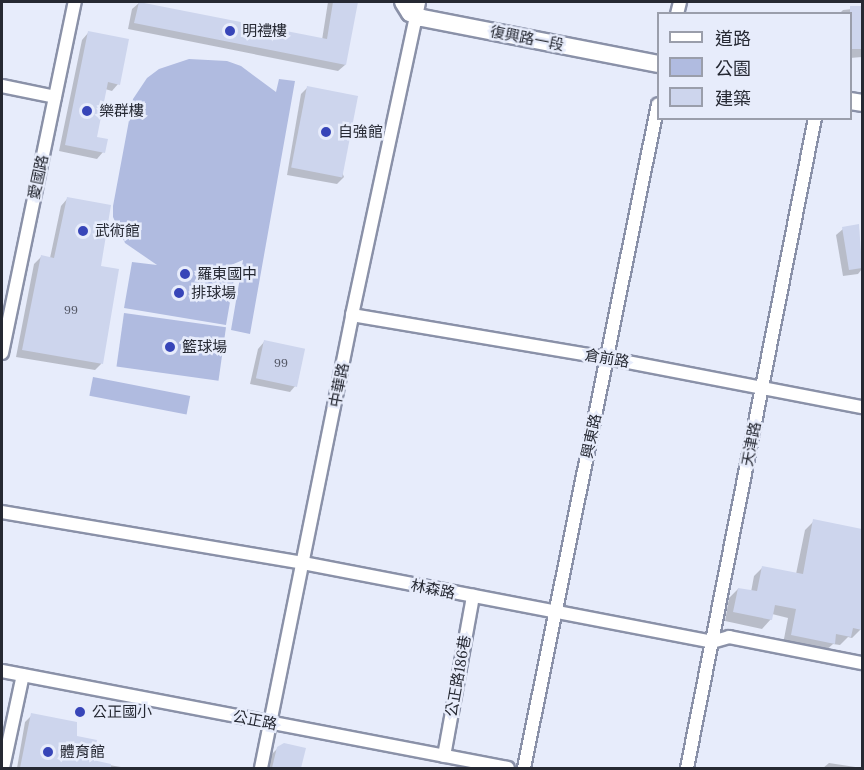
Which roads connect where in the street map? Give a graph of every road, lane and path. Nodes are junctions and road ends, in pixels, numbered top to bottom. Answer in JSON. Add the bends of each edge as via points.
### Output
{"nodes":[{"id":1,"x":75,"y":2,"type":"edge"},
{"id":2,"x":403,"y":2,"type":"edge"},
{"id":3,"x":417,"y":9,"type":"edge"},
{"id":4,"x":657,"y":64,"type":"edge"},
{"id":5,"x":2,"y":86,"type":"edge"},
{"id":6,"x":55,"y":97,"type":"junction"},
{"id":7,"x":657,"y":109,"type":"edge"},
{"id":8,"x":815,"y":120,"type":"edge"},
{"id":9,"x":352,"y":315,"type":"junction"},
{"id":10,"x":2,"y":353,"type":"edge"},
{"id":11,"x":607,"y":358,"type":"junction"},
{"id":12,"x":762,"y":388,"type":"junction"},
{"id":13,"x":862,"y":407,"type":"edge"},
{"id":14,"x":2,"y":512,"type":"edge"},
{"id":15,"x":303,"y":563,"type":"junction"},
{"id":16,"x":473,"y":596,"type":"junction"},
{"id":17,"x":555,"y":612,"type":"junction"},
{"id":18,"x":712,"y":642,"type":"junction"},
{"id":19,"x":862,"y":663,"type":"edge"},
{"id":20,"x":2,"y":671,"type":"edge"},
{"id":21,"x":23,"y":675,"type":"junction"},
{"id":22,"x":270,"y":723,"type":"junction"},
{"id":23,"x":444,"y":756,"type":"junction"},
{"id":24,"x":3,"y":768,"type":"edge"},
{"id":25,"x":261,"y":768,"type":"edge"},
{"id":26,"x":508,"y":768,"type":"edge"},
{"id":27,"x":524,"y":768,"type":"edge"},
{"id":28,"x":687,"y":768,"type":"edge"}],
"edges":[{"from":1,"to":6,"type":"street","name":"愛國路"},
{"from":2,"to":3,"type":"main road"},
{"from":3,"to":4,"type":"main road","name":"復興路一段"},
{"from":3,"to":9,"type":"street","name":"中華路"},
{"from":5,"to":6,"type":"street"},
{"from":6,"to":10,"type":"street","name":"愛國路"},
{"from":7,"to":11,"type":"street","name":"興東路"},
{"from":8,"to":12,"type":"street","name":"天津路"},
{"from":9,"to":11,"type":"street","name":"倉前路"},
{"from":9,"to":15,"type":"street","name":"中華路"},
{"from":11,"to":12,"type":"street","name":"倉前路"},
{"from":11,"to":17,"type":"street","name":"興東路"},
{"from":12,"to":13,"type":"street","name":"倉前路"},
{"from":12,"to":18,"type":"street","name":"天津路"},
{"from":14,"to":15,"type":"street","name":"林森路"},
{"from":15,"to":16,"type":"street","name":"林森路"},
{"from":15,"to":22,"type":"street","name":"中華路"},
{"from":16,"to":17,"type":"street","name":"林森路"},
{"from":16,"to":23,"type":"street","name":"公正路186巷"},
{"from":17,"to":18,"type":"street","name":"林森路"},
{"from":17,"to":27,"type":"street","name":"興東路"},
{"from":18,"to":19,"type":"street","name":"林森路","via":[[729,638]]},
{"from":18,"to":28,"type":"street","name":"天津路"},
{"from":20,"to":21,"type":"street","name":"公正路"},
{"from":21,"to":22,"type":"street","name":"公正路"},
{"from":21,"to":24,"type":"street"},
{"from":22,"to":23,"type":"street","name":"公正路"},
{"from":22,"to":25,"type":"street","name":"中華路"},
{"from":23,"to":26,"type":"street","name":"公正路"}]}
